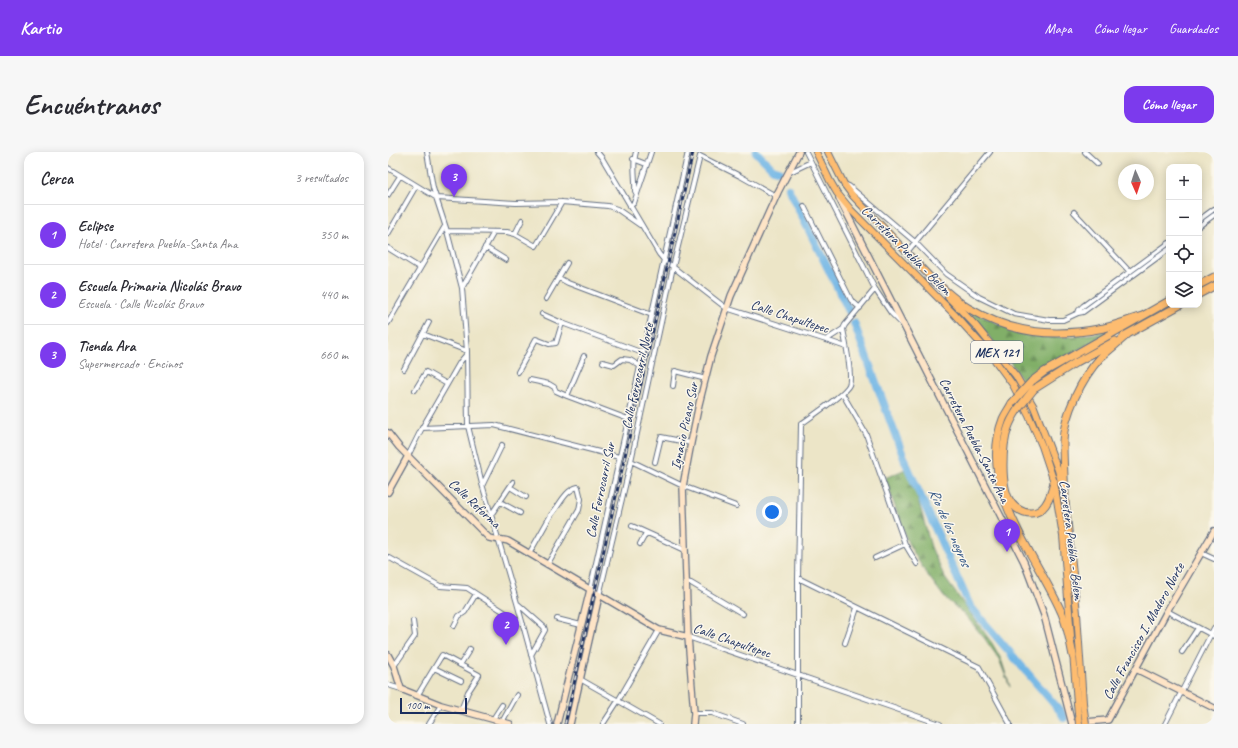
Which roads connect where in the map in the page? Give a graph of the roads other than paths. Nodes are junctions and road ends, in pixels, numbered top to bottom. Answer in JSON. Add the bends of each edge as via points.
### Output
{"nodes":[{"id":1,"x":427,"y":152,"type":"edge"},
{"id":2,"x":597,"y":152,"type":"edge"},
{"id":3,"x":636,"y":152,"type":"edge"},
{"id":4,"x":651,"y":152,"type":"edge"},
{"id":5,"x":688,"y":152,"type":"edge"},
{"id":6,"x":798,"y":152,"type":"edge"},
{"id":7,"x":806,"y":152,"type":"edge"},
{"id":8,"x":816,"y":152,"type":"edge"},
{"id":9,"x":828,"y":152,"type":"edge"},
{"id":10,"x":990,"y":152,"type":"edge"},
{"id":11,"x":1085,"y":152,"type":"edge"},
{"id":12,"x":634,"y":159,"type":"junction"},
{"id":13,"x":811,"y":162,"type":"junction"},
{"id":14,"x":646,"y":164,"type":"junction"},
{"id":15,"x":1098,"y":164,"type":"dead end"},
{"id":16,"x":388,"y":168,"type":"edge"},
{"id":17,"x":787,"y":173,"type":"junction"},
{"id":18,"x":400,"y":176,"type":"junction"},
{"id":19,"x":638,"y":182,"type":"junction"},
{"id":20,"x":844,"y":184,"type":"junction"},
{"id":21,"x":416,"y":186,"type":"junction"},
{"id":22,"x":837,"y":193,"type":"junction"},
{"id":23,"x":388,"y":196,"type":"edge"},
{"id":24,"x":776,"y":196,"type":"junction"},
{"id":25,"x":437,"y":198,"type":"junction"},
{"id":26,"x":562,"y":202,"type":"junction"},
{"id":27,"x":630,"y":206,"type":"junction"},
{"id":28,"x":804,"y":206,"type":"dead end"},
{"id":29,"x":1214,"y":209,"type":"edge"},
{"id":30,"x":1074,"y":212,"type":"dead end"},
{"id":31,"x":1214,"y":215,"type":"edge"},
{"id":32,"x":1202,"y":218,"type":"edge"},
{"id":33,"x":522,"y":220,"type":"dead end"},
{"id":34,"x":1202,"y":224,"type":"edge"},
{"id":35,"x":642,"y":226,"type":"junction"},
{"id":36,"x":446,"y":228,"type":"junction"},
{"id":37,"x":494,"y":232,"type":"junction"},
{"id":38,"x":388,"y":234,"type":"edge"},
{"id":39,"x":515,"y":234,"type":"junction"},
{"id":40,"x":915,"y":242,"type":"junction"},
{"id":41,"x":1166,"y":244,"type":"edge"},
{"id":42,"x":485,"y":247,"type":"junction"},
{"id":43,"x":388,"y":248,"type":"edge"},
{"id":44,"x":1158,"y":251,"type":"junction"},
{"id":45,"x":906,"y":252,"type":"junction"},
{"id":46,"x":1166,"y":252,"type":"edge"},
{"id":47,"x":1162,"y":255,"type":"junction"},
{"id":48,"x":506,"y":260,"type":"dead end"},
{"id":49,"x":664,"y":260,"type":"junction"},
{"id":50,"x":567,"y":263,"type":"dead end"},
{"id":51,"x":420,"y":268,"type":"junction"},
{"id":52,"x":673,"y":268,"type":"junction"},
{"id":53,"x":1130,"y":271,"type":"junction"},
{"id":54,"x":1133,"y":276,"type":"junction"},
{"id":55,"x":1214,"y":276,"type":"edge"},
{"id":56,"x":559,"y":278,"type":"junction"},
{"id":57,"x":934,"y":281,"type":"junction"},
{"id":58,"x":1202,"y":283,"type":"edge"},
{"id":59,"x":1214,"y":286,"type":"edge"},
{"id":60,"x":462,"y":288,"type":"junction"},
{"id":61,"x":875,"y":289,"type":"junction"},
{"id":62,"x":1202,"y":292,"type":"edge"},
{"id":63,"x":546,"y":299,"type":"dead end"},
{"id":64,"x":1166,"y":303,"type":"edge"},
{"id":65,"x":726,"y":308,"type":"junction"},
{"id":66,"x":860,"y":308,"type":"junction"},
{"id":67,"x":1175,"y":308,"type":"edge"},
{"id":68,"x":1078,"y":313,"type":"junction"},
{"id":69,"x":542,"y":314,"type":"dead end"},
{"id":70,"x":652,"y":315,"type":"junction"},
{"id":71,"x":1142,"y":316,"type":"junction"},
{"id":72,"x":429,"y":322,"type":"dead end"},
{"id":73,"x":388,"y":324,"type":"edge"},
{"id":74,"x":562,"y":324,"type":"junction"},
{"id":75,"x":905,"y":328,"type":"junction"},
{"id":76,"x":843,"y":329,"type":"junction"},
{"id":77,"x":423,"y":334,"type":"junction"},
{"id":78,"x":1128,"y":334,"type":"junction"},
{"id":79,"x":826,"y":340,"type":"junction"},
{"id":80,"x":846,"y":347,"type":"junction"},
{"id":81,"x":467,"y":353,"type":"junction"},
{"id":82,"x":642,"y":353,"type":"junction"},
{"id":83,"x":584,"y":356,"type":"dead end"},
{"id":84,"x":603,"y":362,"type":"dead end"},
{"id":85,"x":640,"y":366,"type":"junction"},
{"id":86,"x":404,"y":369,"type":"dead end"},
{"id":87,"x":518,"y":372,"type":"dead end"},
{"id":88,"x":706,"y":379,"type":"junction"},
{"id":89,"x":530,"y":380,"type":"dead end"},
{"id":90,"x":448,"y":384,"type":"junction"},
{"id":91,"x":673,"y":386,"type":"dead end"},
{"id":92,"x":415,"y":390,"type":"dead end"},
{"id":93,"x":842,"y":393,"type":"junction"},
{"id":94,"x":567,"y":396,"type":"junction"},
{"id":95,"x":628,"y":418,"type":"junction"},
{"id":96,"x":468,"y":426,"type":"junction"},
{"id":97,"x":422,"y":428,"type":"junction"},
{"id":98,"x":388,"y":434,"type":"edge"},
{"id":99,"x":691,"y":443,"type":"junction"},
{"id":100,"x":502,"y":445,"type":"dead end"},
{"id":101,"x":408,"y":456,"type":"junction"},
{"id":102,"x":619,"y":457,"type":"junction"},
{"id":103,"x":631,"y":461,"type":"junction"},
{"id":104,"x":654,"y":462,"type":"dead end"},
{"id":105,"x":512,"y":482,"type":"dead end"},
{"id":106,"x":1054,"y":482,"type":"junction"},
{"id":107,"x":482,"y":484,"type":"junction"},
{"id":108,"x":510,"y":486,"type":"junction"},
{"id":109,"x":683,"y":486,"type":"junction"},
{"id":110,"x":388,"y":492,"type":"edge"},
{"id":111,"x":1065,"y":496,"type":"junction"},
{"id":112,"x":526,"y":497,"type":"dead end"},
{"id":113,"x":500,"y":502,"type":"junction"},
{"id":114,"x":736,"y":506,"type":"dead end"},
{"id":115,"x":520,"y":513,"type":"dead end"},
{"id":116,"x":491,"y":515,"type":"junction"},
{"id":117,"x":632,"y":526,"type":"dead end"},
{"id":118,"x":1214,"y":531,"type":"edge"},
{"id":119,"x":646,"y":533,"type":"junction"},
{"id":120,"x":498,"y":539,"type":"junction"},
{"id":121,"x":640,"y":544,"type":"dead end"},
{"id":122,"x":905,"y":544,"type":"junction"},
{"id":123,"x":685,"y":550,"type":"junction"},
{"id":124,"x":1202,"y":553,"type":"junction"},
{"id":125,"x":529,"y":554,"type":"junction"},
{"id":126,"x":388,"y":557,"type":"edge"},
{"id":127,"x":875,"y":558,"type":"dead end"},
{"id":128,"x":1214,"y":559,"type":"edge"},
{"id":129,"x":917,"y":564,"type":"dead end"},
{"id":130,"x":547,"y":565,"type":"junction"},
{"id":131,"x":798,"y":578,"type":"junction"},
{"id":132,"x":686,"y":582,"type":"junction"},
{"id":133,"x":590,"y":590,"type":"junction"},
{"id":134,"x":476,"y":594,"type":"junction"},
{"id":135,"x":599,"y":596,"type":"junction"},
{"id":136,"x":517,"y":603,"type":"junction"},
{"id":137,"x":858,"y":608,"type":"junction"},
{"id":138,"x":1167,"y":612,"type":"junction"},
{"id":139,"x":742,"y":614,"type":"dead end"},
{"id":140,"x":557,"y":619,"type":"dead end"},
{"id":141,"x":413,"y":621,"type":"dead end"},
{"id":142,"x":523,"y":624,"type":"junction"},
{"id":143,"x":454,"y":626,"type":"dead end"},
{"id":144,"x":581,"y":626,"type":"junction"},
{"id":145,"x":1198,"y":628,"type":"junction"},
{"id":146,"x":1214,"y":628,"type":"edge"},
{"id":147,"x":659,"y":630,"type":"junction"},
{"id":148,"x":1212,"y":635,"type":"edge"},
{"id":149,"x":688,"y":637,"type":"junction"},
{"id":150,"x":845,"y":643,"type":"dead end"},
{"id":151,"x":470,"y":649,"type":"dead end"},
{"id":152,"x":1182,"y":652,"type":"dead end"},
{"id":153,"x":388,"y":655,"type":"edge"},
{"id":154,"x":531,"y":655,"type":"junction"},
{"id":155,"x":1073,"y":656,"type":"junction"},
{"id":156,"x":460,"y":665,"type":"junction"},
{"id":157,"x":394,"y":666,"type":"junction"},
{"id":158,"x":434,"y":668,"type":"junction"},
{"id":159,"x":1136,"y":669,"type":"junction"},
{"id":160,"x":797,"y":675,"type":"junction"},
{"id":161,"x":580,"y":679,"type":"junction"},
{"id":162,"x":461,"y":681,"type":"dead end"},
{"id":163,"x":388,"y":685,"type":"edge"},
{"id":164,"x":401,"y":689,"type":"junction"},
{"id":165,"x":1181,"y":692,"type":"junction"},
{"id":166,"x":517,"y":695,"type":"dead end"},
{"id":167,"x":417,"y":696,"type":"junction"},
{"id":168,"x":618,"y":701,"type":"junction"},
{"id":169,"x":1080,"y":703,"type":"junction"},
{"id":170,"x":441,"y":705,"type":"junction"},
{"id":171,"x":502,"y":705,"type":"dead end"},
{"id":172,"x":1214,"y":708,"type":"edge"},
{"id":173,"x":461,"y":710,"type":"junction"},
{"id":174,"x":694,"y":713,"type":"junction"},
{"id":175,"x":491,"y":718,"type":"junction"},
{"id":176,"x":502,"y":722,"type":"junction"},
{"id":177,"x":1110,"y":722,"type":"edge"},
{"id":178,"x":1082,"y":723,"type":"edge"},
{"id":179,"x":428,"y":724,"type":"edge"},
{"id":180,"x":485,"y":724,"type":"edge"},
{"id":181,"x":510,"y":724,"type":"edge"},
{"id":182,"x":550,"y":724,"type":"edge"},
{"id":183,"x":557,"y":724,"type":"edge"},
{"id":184,"x":570,"y":724,"type":"edge"},
{"id":185,"x":603,"y":724,"type":"edge"},
{"id":186,"x":659,"y":724,"type":"edge"},
{"id":187,"x":694,"y":724,"type":"edge"},
{"id":188,"x":743,"y":724,"type":"edge"},
{"id":189,"x":798,"y":724,"type":"edge"},
{"id":190,"x":940,"y":724,"type":"edge"},
{"id":191,"x":1010,"y":724,"type":"edge"},
{"id":192,"x":1072,"y":724,"type":"edge"},
{"id":193,"x":1165,"y":724,"type":"edge"}],
"edges":[{"from":1,"to":25,"type":"street"},
{"from":2,"to":27,"type":"street","name":"Calle Chapultepec"},
{"from":3,"to":12,"type":"street"},
{"from":4,"to":14,"type":"street"},
{"from":5,"to":49,"type":"street","name":"Calle Ferrocarril Sur"},
{"from":6,"to":17,"type":"main road","name":"Ignacio Picaso Sur"},
{"from":7,"to":13,"type":"street"},
{"from":8,"to":22,"type":"main road","name":"Carretera Puebla - Belem","number":"MEX 121"},
{"from":9,"to":20,"type":"main road","name":"Carretera Puebla - Belem","number":"MEX 121"},
{"from":10,"to":40,"type":"street"},
{"from":11,"to":15,"type":"street"},
{"from":12,"to":14,"type":"street"},
{"from":12,"to":19,"type":"street"},
{"from":13,"to":17,"type":"street"},
{"from":13,"to":61,"type":"street"},
{"from":14,"to":19,"type":"street"},
{"from":16,"to":18,"type":"street"},
{"from":17,"to":24,"type":"main road","name":"Ignacio Picaso Sur"},
{"from":18,"to":21,"type":"street"},
{"from":18,"to":23,"type":"street"},
{"from":19,"to":27,"type":"street","via":[[638,191],[634,203]]},
{"from":20,"to":40,"type":"street","via":[[850,186]]},
{"from":20,"to":45,"type":"main road","name":"Carretera Puebla - Belem","number":"MEX 121"},
{"from":21,"to":25,"type":"street"},
{"from":21,"to":38,"type":"street"},
{"from":22,"to":75,"type":"main road","name":"Carretera Puebla-Santa Ana"},
{"from":22,"to":106,"type":"main road","name":"Carretera Puebla - Belem","number":"MEX 121","via":[[991,355],[1013,385],[1030,416]]},
{"from":24,"to":52,"type":"street","name":"Calle Ferrocarril Norte","via":[[700,156]]},
{"from":24,"to":65,"type":"main road","name":"Ignacio Picaso Sur"},
{"from":25,"to":26,"type":"street","via":[[516,203]]},
{"from":25,"to":36,"type":"street"},
{"from":26,"to":35,"type":"street","via":[[608,206]]},
{"from":26,"to":39,"type":"street","via":[[537,245],[534,246]]},
{"from":27,"to":35,"type":"street","name":"Calle Chapultepec"},
{"from":28,"to":66,"type":"street","via":[[851,300]]},
{"from":29,"to":32,"type":"street"},
{"from":30,"to":53,"type":"street"},
{"from":31,"to":34,"type":"street"},
{"from":33,"to":39,"type":"street"},
{"from":35,"to":49,"type":"street","name":"Calle Chapultepec"},
{"from":36,"to":37,"type":"street"},
{"from":36,"to":51,"type":"street"},
{"from":36,"to":60,"type":"street"},
{"from":37,"to":39,"type":"street"},
{"from":37,"to":42,"type":"street"},
{"from":40,"to":45,"type":"street"},
{"from":40,"to":68,"type":"street","via":[[946,274],[979,298],[1014,314],[1063,320]]},
{"from":41,"to":44,"type":"street"},
{"from":42,"to":48,"type":"street"},
{"from":42,"to":60,"type":"street"},
{"from":43,"to":51,"type":"street"},
{"from":44,"to":47,"type":"street"},
{"from":44,"to":53,"type":"street"},
{"from":45,"to":57,"type":"main road","name":"Carretera Puebla - Belem","number":"MEX 121"},
{"from":46,"to":47,"type":"street"},
{"from":47,"to":54,"type":"street"},
{"from":49,"to":52,"type":"street","name":"Calle Chapultepec"},
{"from":49,"to":70,"type":"street","name":"Calle Ferrocarril Sur"},
{"from":50,"to":56,"type":"street"},
{"from":51,"to":73,"type":"street"},
{"from":52,"to":65,"type":"street","name":"Calle Chapultepec"},
{"from":52,"to":103,"type":"street","name":"Calle Ferrocarril Norte"},
{"from":53,"to":54,"type":"street"},
{"from":53,"to":68,"type":"street","via":[[1083,306]]},
{"from":54,"to":68,"type":"street"},
{"from":55,"to":58,"type":"highway"},
{"from":56,"to":63,"type":"street"},
{"from":56,"to":70,"type":"street"},
{"from":57,"to":71,"type":"highway","via":[[966,307],[996,322],[1021,330],[1044,333],[1076,332],[1105,328]]},
{"from":57,"to":111,"type":"main road","name":"Carretera Puebla - Belem","number":"MEX 121","via":[[976,326],[1016,376],[1034,407]]},
{"from":59,"to":62,"type":"highway"},
{"from":60,"to":81,"type":"street"},
{"from":61,"to":66,"type":"street"},
{"from":61,"to":75,"type":"street"},
{"from":64,"to":71,"type":"highway"},
{"from":65,"to":79,"type":"street","name":"Calle Chapultepec"},
{"from":65,"to":88,"type":"main road","name":"Ignacio Picaso Sur"},
{"from":66,"to":76,"type":"street"},
{"from":67,"to":78,"type":"highway"},
{"from":69,"to":74,"type":"street"},
{"from":70,"to":82,"type":"street","name":"Calle Ferrocarril Sur"},
{"from":71,"to":155,"type":"highway","bridge":true,"via":[[1032,381],[1012,403],[1003,420],[998,440],[998,476],[1002,493],[1012,518],[1061,610]]},
{"from":72,"to":77,"type":"street"},
{"from":74,"to":82,"type":"street"},
{"from":74,"to":87,"type":"street","via":[[556,343],[551,345],[536,339]]},
{"from":75,"to":192,"type":"main road","name":"Carretera Puebla-Santa Ana","via":[[1024,562],[1044,615]]},
{"from":76,"to":79,"type":"street"},
{"from":76,"to":80,"type":"street"},
{"from":77,"to":81,"type":"street"},
{"from":77,"to":86,"type":"street"},
{"from":78,"to":106,"type":"highway","bridge":true,"via":[[1034,389],[1018,409],[1008,428],[1003,452],[1004,479],[1007,494],[1014,506],[1022,512],[1037,512],[1048,502]]},
{"from":78,"to":111,"type":"highway","via":[[1100,359],[1076,393],[1063,439]]},
{"from":79,"to":80,"type":"street","name":"Calle Chapultepec"},
{"from":80,"to":93,"type":"street","via":[[850,373],[849,384]]},
{"from":81,"to":90,"type":"street"},
{"from":81,"to":96,"type":"street"},
{"from":82,"to":85,"type":"street","name":"Calle Ferrocarril Sur"},
{"from":83,"to":94,"type":"street"},
{"from":84,"to":85,"type":"street","via":[[614,365],[622,358]]},
{"from":85,"to":95,"type":"street","name":"Calle Ferrocarril Sur"},
{"from":88,"to":91,"type":"street","via":[[675,371]]},
{"from":88,"to":99,"type":"main road","name":"Ignacio Picaso Sur"},
{"from":89,"to":94,"type":"street","via":[[549,384]]},
{"from":90,"to":92,"type":"street","via":[[426,372]]},
{"from":90,"to":97,"type":"street"},
{"from":93,"to":122,"type":"street","via":[[866,434]]},
{"from":93,"to":131,"type":"street","via":[[801,424]]},
{"from":94,"to":95,"type":"street"},
{"from":95,"to":102,"type":"street","name":"Calle Ferrocarril Sur"},
{"from":96,"to":97,"type":"street"},
{"from":96,"to":102,"type":"street","via":[[505,427]]},
{"from":96,"to":107,"type":"street"},
{"from":97,"to":101,"type":"street"},
{"from":98,"to":101,"type":"main road","name":"Calle Reforma"},
{"from":99,"to":104,"type":"street","via":[[661,437]]},
{"from":99,"to":109,"type":"main road","name":"Ignacio Picaso Sur"},
{"from":100,"to":107,"type":"street"},
{"from":101,"to":110,"type":"main road"},
{"from":101,"to":120,"type":"main road","name":"Calle Reforma","via":[[489,538]]},
{"from":102,"to":133,"type":"street","name":"Calle Ferrocarril Sur"},
{"from":103,"to":109,"type":"street"},
{"from":103,"to":135,"type":"street","name":"Calle Ferrocarril Norte"},
{"from":105,"to":108,"type":"street"},
{"from":106,"to":155,"type":"main road","name":"Carretera Puebla - Belem","number":"MEX 121","via":[[1063,536]]},
{"from":107,"to":116,"type":"street"},
{"from":108,"to":112,"type":"street"},
{"from":108,"to":113,"type":"street"},
{"from":109,"to":114,"type":"street"},
{"from":109,"to":123,"type":"main road","name":"Ignacio Picaso Sur"},
{"from":111,"to":169,"type":"main road","name":"Carretera Puebla - Belem","number":"MEX 121","via":[[1077,613]]},
{"from":113,"to":115,"type":"street"},
{"from":113,"to":116,"type":"street"},
{"from":116,"to":120,"type":"street"},
{"from":117,"to":119,"type":"street"},
{"from":118,"to":124,"type":"main road","name":"Calle Francisco I. Madero Norte"},
{"from":119,"to":121,"type":"street"},
{"from":119,"to":123,"type":"street"},
{"from":120,"to":125,"type":"main road","name":"Calle Reforma","via":[[508,541]]},
{"from":120,"to":136,"type":"street"},
{"from":122,"to":127,"type":"street"},
{"from":122,"to":129,"type":"street"},
{"from":123,"to":132,"type":"main road","name":"Ignacio Picaso Sur"},
{"from":124,"to":128,"type":"street"},
{"from":124,"to":138,"type":"main road","name":"Calle Francisco I. Madero Norte"},
{"from":125,"to":130,"type":"main road","name":"Calle Reforma"},
{"from":125,"to":130,"type":"street","via":[[565,495],[578,487],[581,499],[579,510]]},
{"from":126,"to":134,"type":"street","via":[[440,586],[467,588]]},
{"from":130,"to":133,"type":"main road","name":"Calle Reforma"},
{"from":131,"to":137,"type":"street"},
{"from":131,"to":160,"type":"street"},
{"from":132,"to":139,"type":"street"},
{"from":132,"to":149,"type":"main road","name":"Ignacio Picaso Sur"},
{"from":133,"to":135,"type":"main road","name":"Calle Reforma"},
{"from":133,"to":144,"type":"main road","name":"Calle Ferrocarril Sur"},
{"from":134,"to":142,"type":"street"},
{"from":134,"to":143,"type":"street"},
{"from":135,"to":147,"type":"main road","name":"Calle Chapultepec"},
{"from":135,"to":161,"type":"main road","name":"Calle Ferrocarril Norte"},
{"from":136,"to":142,"type":"street"},
{"from":136,"to":154,"type":"street","via":[[545,630]]},
{"from":137,"to":150,"type":"street"},
{"from":137,"to":191,"type":"street","via":[[979,666]]},
{"from":138,"to":145,"type":"street"},
{"from":138,"to":159,"type":"main road","name":"Calle Francisco I. Madero Norte"},
{"from":140,"to":144,"type":"street"},
{"from":141,"to":157,"type":"street","via":[[415,636]]},
{"from":142,"to":154,"type":"street"},
{"from":144,"to":183,"type":"main road","name":"Calle Ferrocarril Sur"},
{"from":145,"to":148,"type":"street"},
{"from":145,"to":152,"type":"street"},
{"from":146,"to":148,"type":"street"},
{"from":147,"to":149,"type":"main road","name":"Calle Chapultepec"},
{"from":147,"to":168,"type":"street"},
{"from":148,"to":165,"type":"street"},
{"from":149,"to":160,"type":"street","name":"Calle Chapultepec"},
{"from":149,"to":174,"type":"main road","name":"Ignacio Picaso Sur"},
{"from":151,"to":156,"type":"street"},
{"from":153,"to":157,"type":"main road"},
{"from":154,"to":182,"type":"street"},
{"from":155,"to":169,"type":"main road","name":"Carretera Puebla - Belem","number":"MEX 121"},
{"from":156,"to":158,"type":"street","via":[[442,655]]},
{"from":156,"to":173,"type":"street","via":[[479,675],[468,692]]},
{"from":157,"to":164,"type":"main road"},
{"from":158,"to":162,"type":"street"},
{"from":158,"to":167,"type":"street"},
{"from":159,"to":165,"type":"main road"},
{"from":159,"to":177,"type":"main road","name":"Calle Francisco I. Madero Norte"},
{"from":160,"to":189,"type":"street"},
{"from":160,"to":190,"type":"street","name":"Calle Chapultepec"},
{"from":161,"to":168,"type":"street"},
{"from":161,"to":184,"type":"main road","name":"Calle Ferrocarril Norte"},
{"from":163,"to":164,"type":"street"},
{"from":164,"to":167,"type":"main road"},
{"from":165,"to":172,"type":"main road"},
{"from":165,"to":193,"type":"street"},
{"from":166,"to":176,"type":"street"},
{"from":167,"to":170,"type":"main road"},
{"from":168,"to":185,"type":"street"},
{"from":168,"to":186,"type":"street"},
{"from":169,"to":178,"type":"main road","name":"Carretera Puebla - Belem","number":"MEX 121","bridge":true},
{"from":170,"to":173,"type":"main road"},
{"from":170,"to":179,"type":"street"},
{"from":171,"to":175,"type":"street"},
{"from":173,"to":175,"type":"main road"},
{"from":174,"to":187,"type":"main road","name":"Ignacio Picaso Sur"},
{"from":174,"to":188,"type":"street","via":[[712,713]]},
{"from":175,"to":176,"type":"main road"},
{"from":175,"to":180,"type":"street"},
{"from":176,"to":181,"type":"main road"},
{"from":177,"to":178,"type":"main road","name":"Calle Francisco I. Madero Norte"},
{"from":178,"to":192,"type":"main road","name":"Calle Francisco I. Madero Norte"}]}
